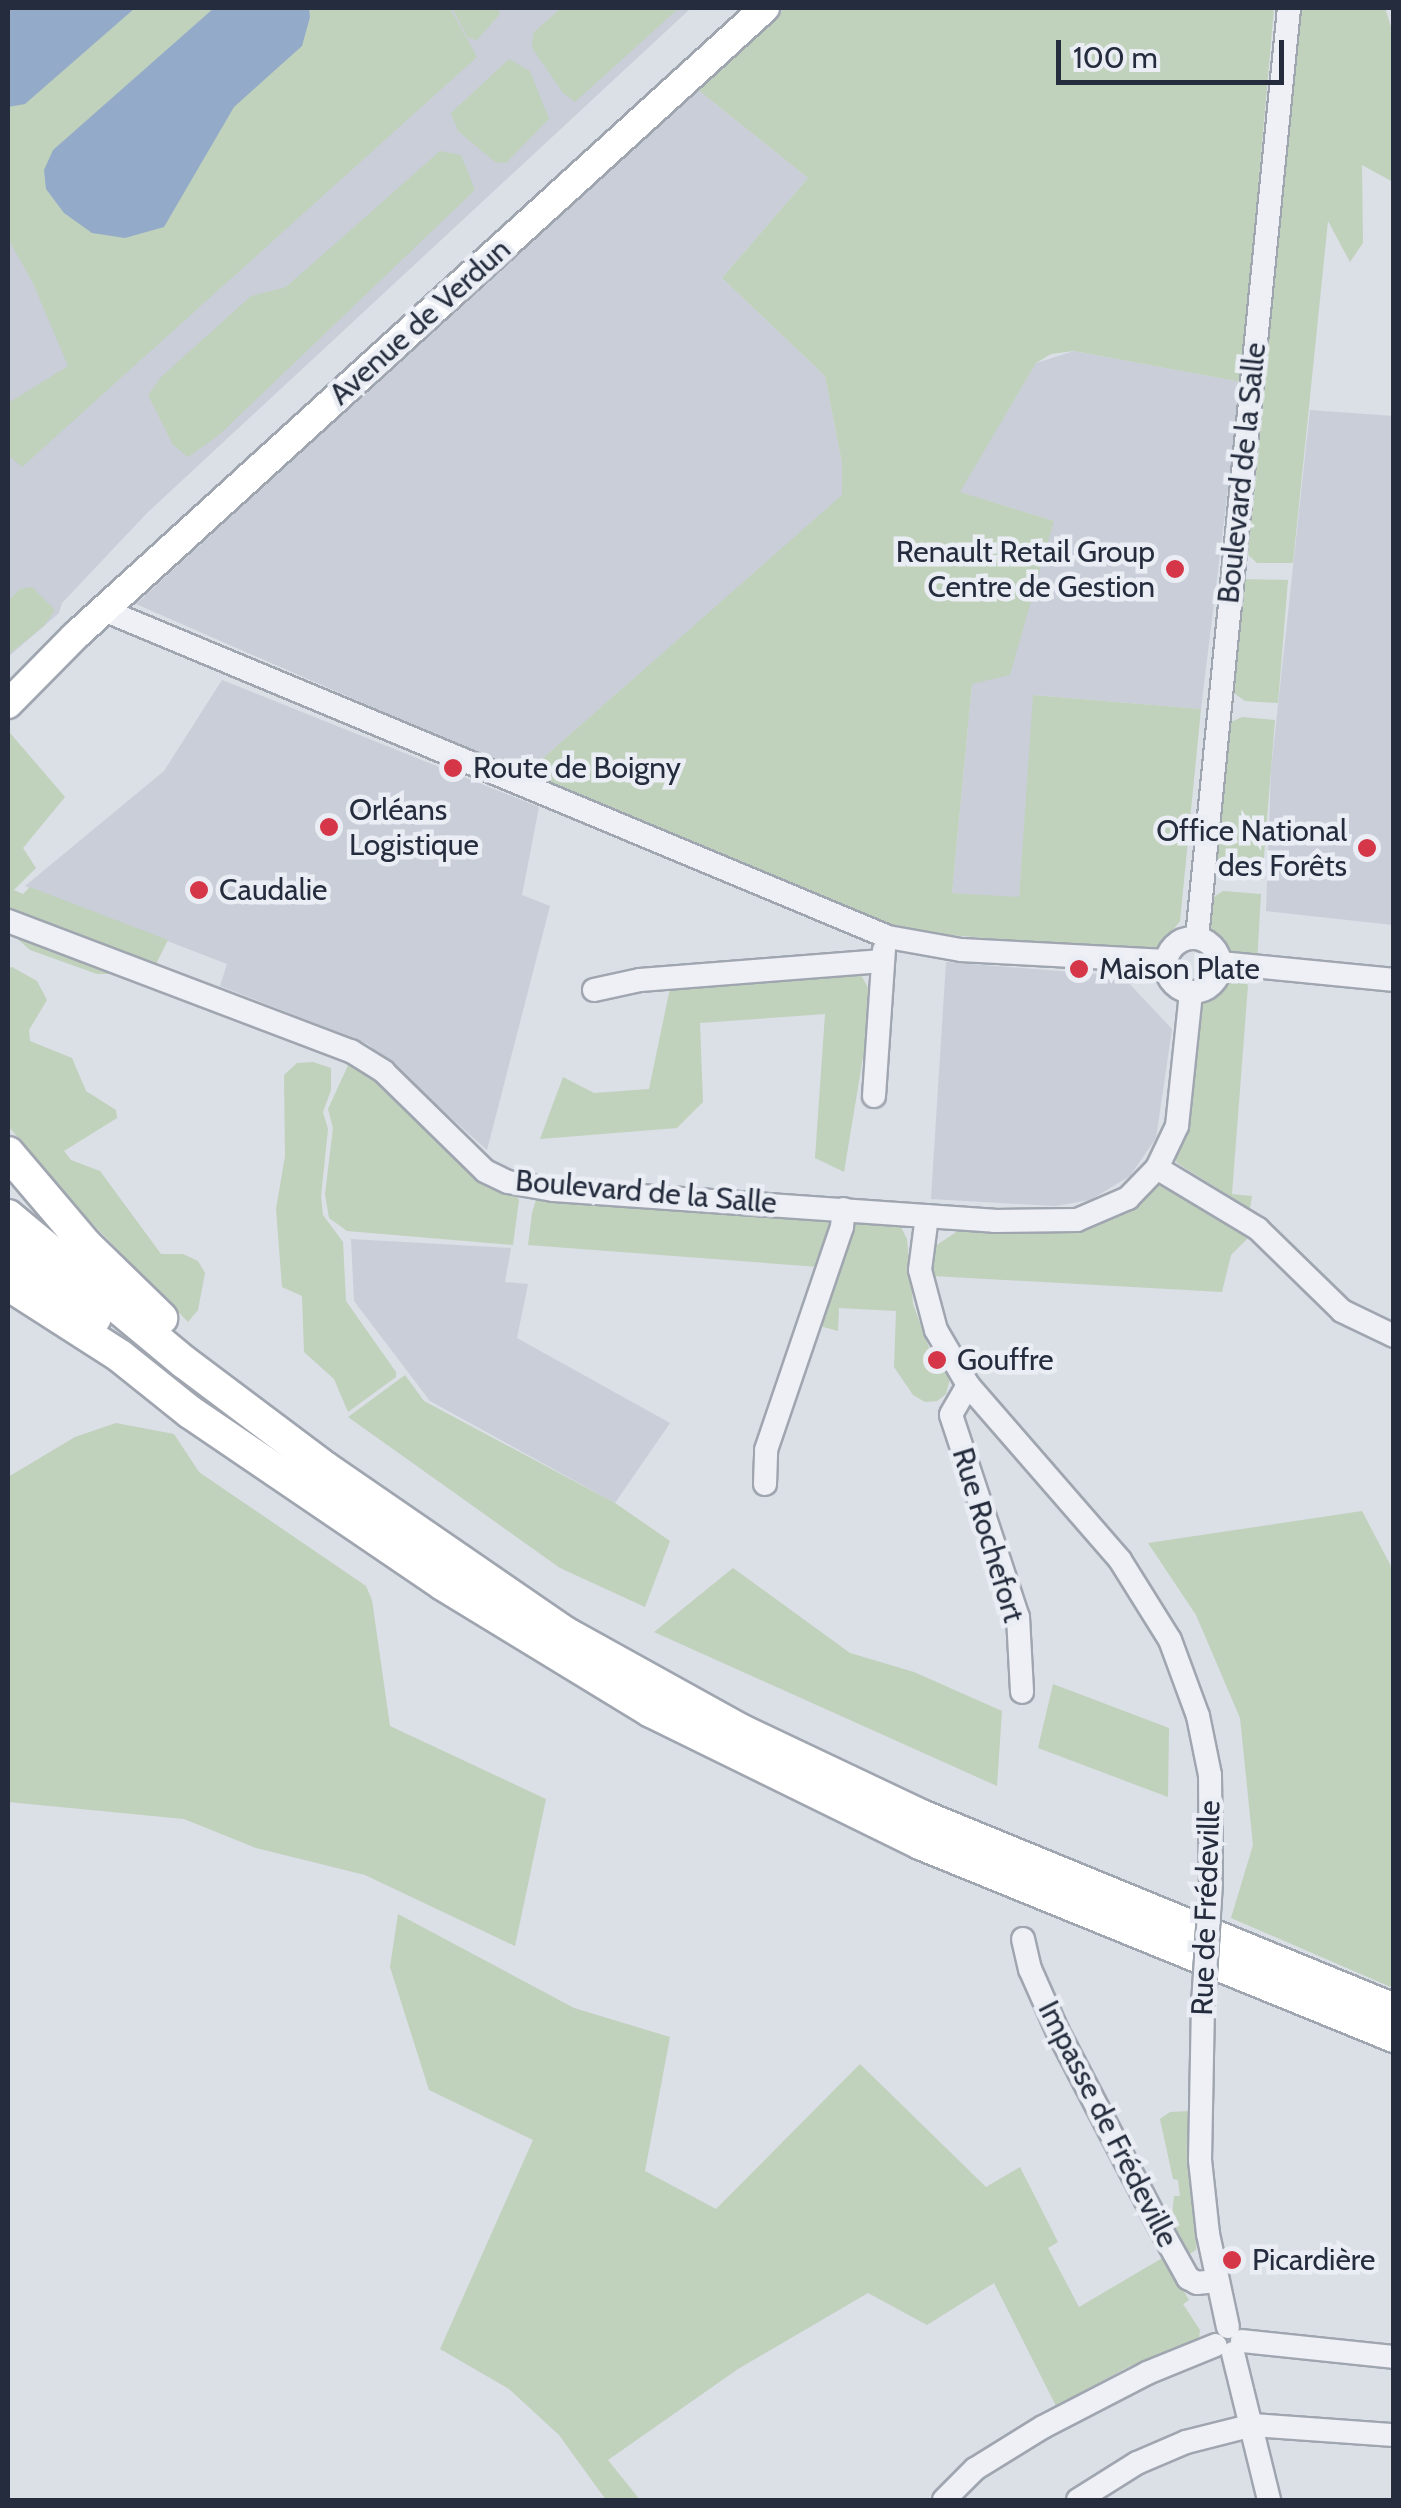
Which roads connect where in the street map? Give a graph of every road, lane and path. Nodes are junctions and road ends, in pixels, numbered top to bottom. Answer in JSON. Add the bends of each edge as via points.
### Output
{"nodes":[{"id":1,"x":765,"y":8,"type":"edge"},
{"id":2,"x":1289,"y":8,"type":"edge"},
{"id":3,"x":104,"y":610,"type":"junction"},
{"id":4,"x":75,"y":636,"type":"junction"},
{"id":5,"x":8,"y":683,"type":"edge"},
{"id":6,"x":8,"y":704,"type":"edge"},
{"id":7,"x":8,"y":921,"type":"edge"},
{"id":8,"x":888,"y":937,"type":"junction"},
{"id":9,"x":1197,"y":938,"type":"junction"},
{"id":10,"x":882,"y":960,"type":"junction"},
{"id":11,"x":1166,"y":961,"type":"junction"},
{"id":12,"x":1221,"y":963,"type":"junction"},
{"id":13,"x":1394,"y":980,"type":"edge"},
{"id":14,"x":594,"y":990,"type":"dead end"},
{"id":15,"x":1191,"y":993,"type":"junction"},
{"id":16,"x":874,"y":1096,"type":"dead end"},
{"id":17,"x":8,"y":1153,"type":"edge"},
{"id":18,"x":1157,"y":1168,"type":"junction"},
{"id":19,"x":844,"y":1209,"type":"junction"},
{"id":20,"x":8,"y":1216,"type":"edge"},
{"id":21,"x":928,"y":1216,"type":"junction"},
{"id":22,"x":8,"y":1248,"type":"edge"},
{"id":23,"x":8,"y":1284,"type":"edge"},
{"id":24,"x":1394,"y":1336,"type":"edge"},
{"id":25,"x":968,"y":1385,"type":"junction"},
{"id":26,"x":325,"y":1468,"type":"junction"},
{"id":27,"x":765,"y":1484,"type":"dead end"},
{"id":28,"x":358,"y":1526,"type":"junction"},
{"id":29,"x":1022,"y":1692,"type":"dead end"},
{"id":30,"x":1023,"y":1939,"type":"dead end"},
{"id":31,"x":1394,"y":2010,"type":"edge"},
{"id":32,"x":1394,"y":2036,"type":"edge"},
{"id":33,"x":1216,"y":2281,"type":"junction"},
{"id":34,"x":1230,"y":2342,"type":"junction"},
{"id":35,"x":1394,"y":2356,"type":"edge"},
{"id":36,"x":1253,"y":2425,"type":"junction"},
{"id":37,"x":1394,"y":2435,"type":"edge"},
{"id":38,"x":944,"y":2500,"type":"edge"},
{"id":39,"x":1078,"y":2500,"type":"edge"},
{"id":40,"x":1270,"y":2500,"type":"edge"}],
"edges":[{"from":1,"to":3,"type":"main road","name":"Avenue de Verdun"},
{"from":2,"to":9,"type":"street","name":"Boulevard de la Salle"},
{"from":3,"to":4,"type":"main road","name":"Avenue de Verdun"},
{"from":3,"to":8,"type":"street"},
{"from":4,"to":5,"type":"main road","name":"Avenue de Verdun"},
{"from":4,"to":6,"type":"main road","name":"Avenue de Verdun"},
{"from":7,"to":19,"type":"street","name":"Boulevard de la Salle","via":[[352,1051],[384,1072],[485,1170],[508,1182]]},
{"from":8,"to":10,"type":"street"},
{"from":8,"to":11,"type":"street","via":[[961,950]]},
{"from":9,"to":11,"type":"street","via":[[1180,941]]},
{"from":9,"to":12,"type":"street","via":[[1215,948]]},
{"from":10,"to":14,"type":"street","via":[[640,980]]},
{"from":10,"to":16,"type":"street"},
{"from":11,"to":15,"type":"street","via":[[1169,978]]},
{"from":12,"to":13,"type":"street"},
{"from":12,"to":15,"type":"street","via":[[1214,984]]},
{"from":15,"to":18,"type":"street","name":"Boulevard de la Salle","via":[[1176,1126]]},
{"from":17,"to":26,"type":"highway","via":[[86,1245]]},
{"from":18,"to":21,"type":"street","name":"Boulevard de la Salle","via":[[1128,1198],[1077,1220]]},
{"from":18,"to":24,"type":"street","via":[[1258,1229],[1342,1311]]},
{"from":19,"to":21,"type":"street","name":"Boulevard de la Salle"},
{"from":19,"to":27,"type":"street","via":[[766,1450]]},
{"from":20,"to":26,"type":"highway"},
{"from":21,"to":25,"type":"street","name":"Rue de Frédeville","via":[[920,1270],[925,1297]]},
{"from":22,"to":28,"type":"highway"},
{"from":23,"to":28,"type":"highway"},
{"from":25,"to":29,"type":"street","name":"Rue Rochefort","via":[[951,1414],[1018,1617]]},
{"from":25,"to":33,"type":"street","name":"Rue de Frédeville","bridge":true,"via":[[1120,1560],[1170,1640],[1198,1716],[1210,1775],[1211,1883],[1200,2160]]},
{"from":26,"to":31,"type":"highway","via":[[566,1633],[742,1731],[921,1816]]},
{"from":28,"to":32,"type":"highway","via":[[650,1711],[814,1794]]},
{"from":30,"to":33,"type":"street","name":"Impasse de Frédeville","via":[[1056,2030],[1188,2278]]},
{"from":33,"to":34,"type":"street","name":"Rue de Frédeville"},
{"from":34,"to":35,"type":"street"},
{"from":34,"to":36,"type":"street","name":"Rue de Frédeville"},
{"from":34,"to":38,"type":"street","via":[[1147,2373],[1043,2426],[975,2469]]},
{"from":36,"to":37,"type":"street"},
{"from":36,"to":39,"type":"street","via":[[1186,2442]]},
{"from":36,"to":40,"type":"street","name":"Rue de Frédeville"}]}
